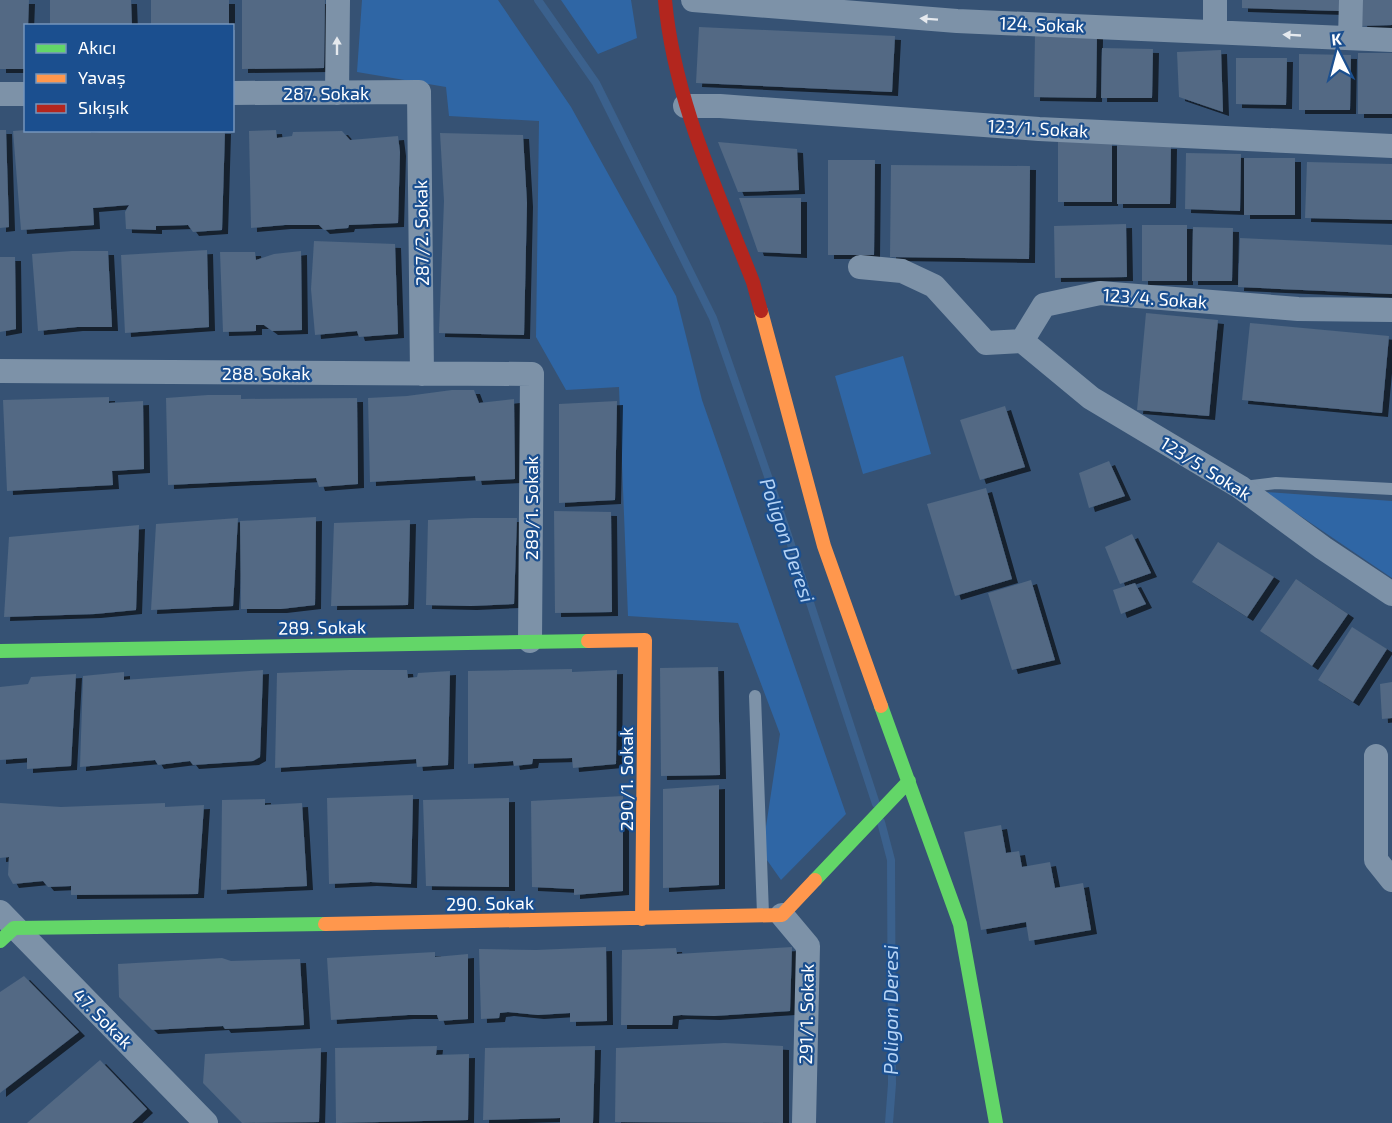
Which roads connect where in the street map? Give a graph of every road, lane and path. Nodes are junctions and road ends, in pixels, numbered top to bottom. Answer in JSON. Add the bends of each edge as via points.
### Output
{"nodes":[{"id":1,"x":338,"y":0,"type":"edge"},
{"id":2,"x":665,"y":0,"type":"edge"},
{"id":3,"x":693,"y":0,"type":"edge"},
{"id":4,"x":1215,"y":0,"type":"edge"},
{"id":5,"x":1351,"y":0,"type":"edge"},
{"id":6,"x":958,"y":10,"type":"edge"},
{"id":7,"x":1215,"y":32,"type":"junction"},
{"id":8,"x":1350,"y":38,"type":"junction"},
{"id":9,"x":1392,"y":40,"type":"edge"},
{"id":10,"x":419,"y":92,"type":"joint"},
{"id":11,"x":234,"y":93,"type":"edge"},
{"id":12,"x":338,"y":93,"type":"junction"},
{"id":13,"x":0,"y":94,"type":"edge"},
{"id":14,"x":24,"y":94,"type":"edge"},
{"id":15,"x":685,"y":106,"type":"junction"},
{"id":16,"x":1392,"y":146,"type":"edge"},
{"id":17,"x":860,"y":267,"type":"dead end"},
{"id":18,"x":1392,"y":309,"type":"edge"},
{"id":19,"x":1022,"y":341,"type":"junction"},
{"id":20,"x":0,"y":371,"type":"edge"},
{"id":21,"x":422,"y":374,"type":"junction"},
{"id":22,"x":532,"y":374,"type":"joint"},
{"id":23,"x":1240,"y":487,"type":"junction"},
{"id":24,"x":1392,"y":489,"type":"edge"},
{"id":25,"x":1392,"y":594,"type":"edge"},
{"id":26,"x":645,"y":640,"type":"joint"},
{"id":27,"x":530,"y":641,"type":"junction"},
{"id":28,"x":0,"y":651,"type":"edge"},
{"id":29,"x":755,"y":696,"type":"dead end"},
{"id":30,"x":1376,"y":756,"type":"dead end"},
{"id":31,"x":909,"y":781,"type":"junction"},
{"id":32,"x":1392,"y":880,"type":"edge"},
{"id":33,"x":773,"y":915,"type":"junction"},
{"id":34,"x":642,"y":919,"type":"junction"},
{"id":35,"x":5,"y":927,"type":"edge"},
{"id":36,"x":206,"y":1123,"type":"edge"},
{"id":37,"x":804,"y":1123,"type":"edge"},
{"id":38,"x":996,"y":1123,"type":"edge"}],
"edges":[{"from":12,"to":1,"type":"street","one_way":true},
{"from":2,"to":15,"type":"street","via":[[668,33]]},
{"from":6,"to":3,"type":"street","name":"124. Sokak","one_way":true},
{"from":4,"to":7,"type":"street"},
{"from":5,"to":8,"type":"street"},
{"from":6,"to":7,"type":"street","name":"124. Sokak"},
{"from":8,"to":7,"type":"street","name":"124. Sokak","one_way":true},
{"from":8,"to":9,"type":"street","name":"124. Sokak"},
{"from":10,"to":12,"type":"street","name":"287. Sokak"},
{"from":10,"to":21,"type":"street","name":"287/2. Sokak"},
{"from":11,"to":12,"type":"street","name":"287. Sokak"},
{"from":13,"to":14,"type":"street"},
{"from":15,"to":16,"type":"street","name":"123/1. Sokak"},
{"from":15,"to":31,"type":"street","via":[[753,282],[824,546]]},
{"from":17,"to":19,"type":"street","via":[[902,271],[934,286],[986,343]]},
{"from":18,"to":19,"type":"street","name":"123/4. Sokak","via":[[1298,309],[1100,293],[1044,305]]},
{"from":19,"to":23,"type":"street","name":"123/5. Sokak","via":[[1091,398]]},
{"from":20,"to":21,"type":"street","name":"288. Sokak"},
{"from":21,"to":22,"type":"street","name":"288. Sokak"},
{"from":22,"to":27,"type":"street","name":"289/1. Sokak"},
{"from":23,"to":24,"type":"lane","via":[[1276,483]]},
{"from":23,"to":25,"type":"street","name":"123/5. Sokak"},
{"from":26,"to":27,"type":"street","name":"289. Sokak"},
{"from":26,"to":34,"type":"street","name":"290/1. Sokak"},
{"from":27,"to":28,"type":"street","name":"289. Sokak"},
{"from":29,"to":33,"type":"lane"},
{"from":30,"to":32,"type":"street","via":[[1376,860]]},
{"from":31,"to":33,"type":"street"},
{"from":31,"to":38,"type":"street","via":[[960,924]]},
{"from":33,"to":34,"type":"street","name":"290. Sokak"},
{"from":33,"to":37,"type":"street","name":"291/1. Sokak","via":[[808,946]]},
{"from":34,"to":35,"type":"street","name":"290. Sokak"},
{"from":35,"to":36,"type":"street","name":"47. Sokak"}]}
